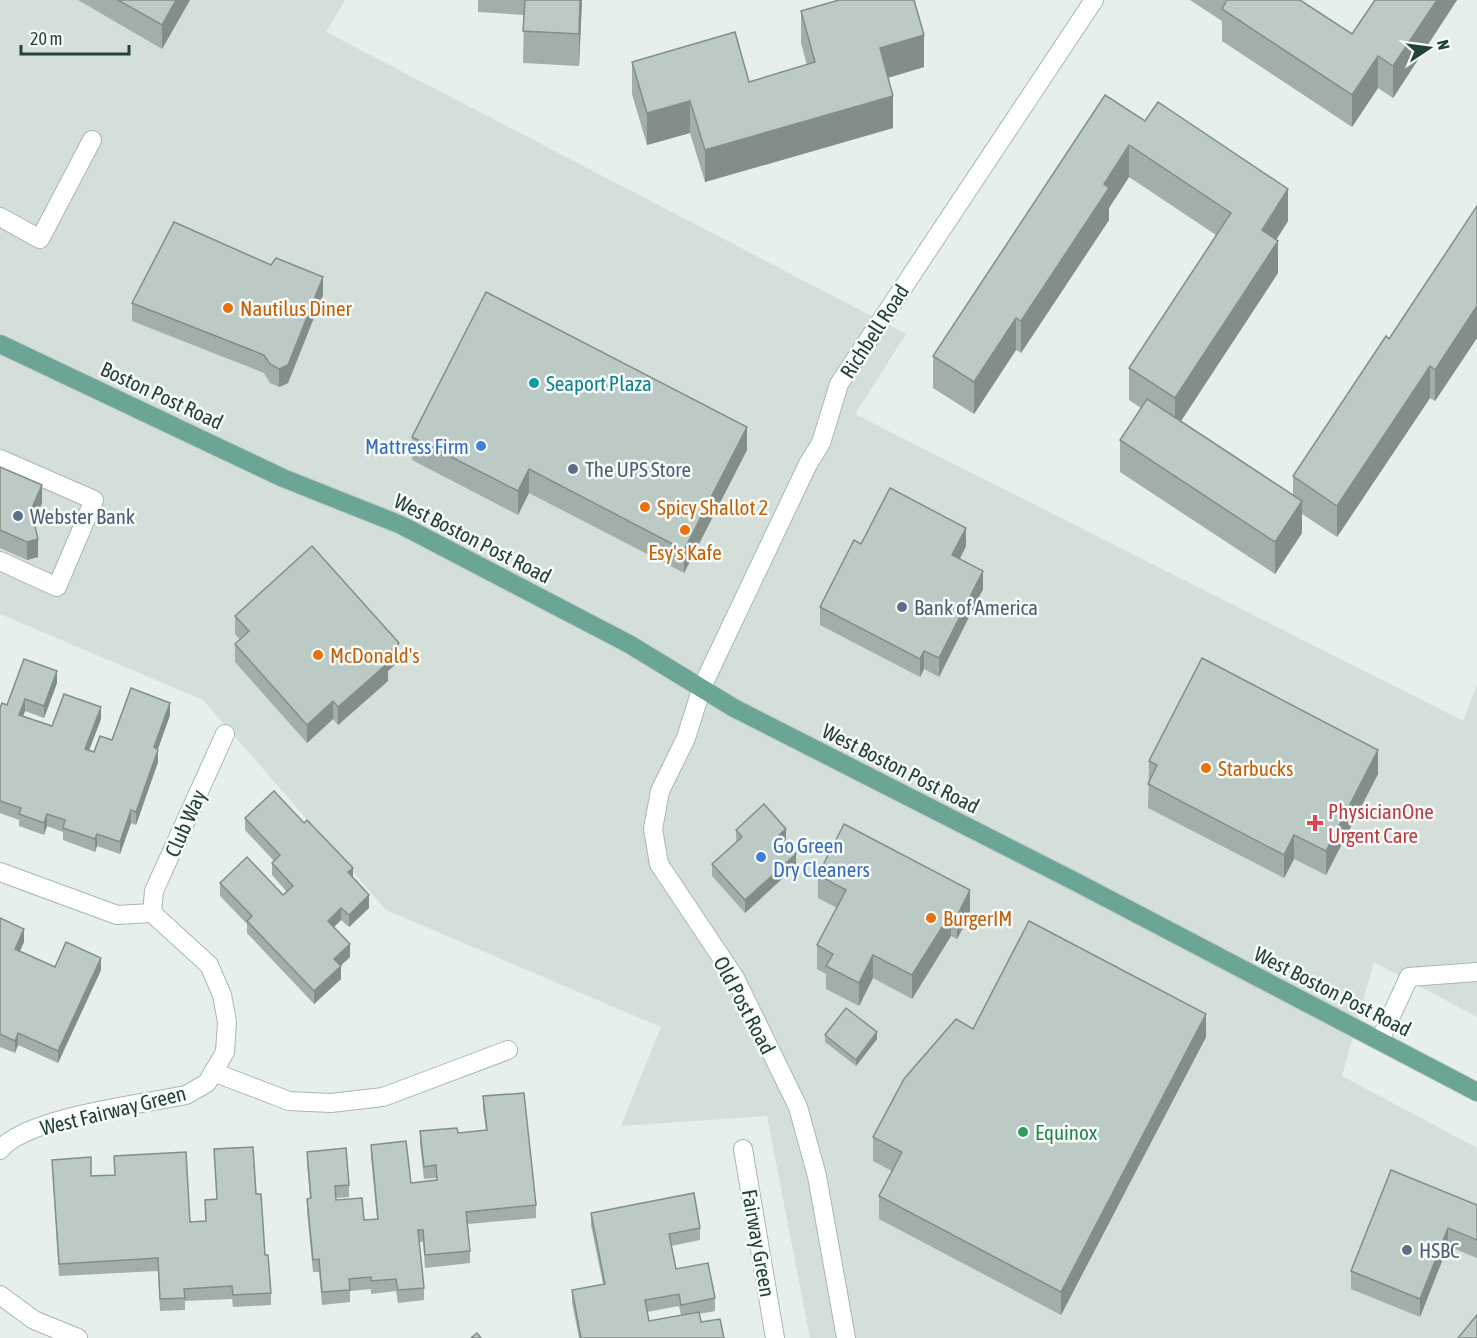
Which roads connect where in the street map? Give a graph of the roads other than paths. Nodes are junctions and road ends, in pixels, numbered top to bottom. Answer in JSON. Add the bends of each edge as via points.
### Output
{"nodes":[{"id":1,"x":1094,"y":0,"type":"edge"},
{"id":2,"x":92,"y":140,"type":"dead end"},
{"id":3,"x":0,"y":217,"type":"edge"},
{"id":4,"x":0,"y":344,"type":"edge"},
{"id":5,"x":0,"y":459,"type":"edge"},
{"id":6,"x":304,"y":486,"type":"joint"},
{"id":7,"x":0,"y":561,"type":"edge"},
{"id":8,"x":702,"y":687,"type":"junction"},
{"id":9,"x":225,"y":734,"type":"dead end"},
{"id":10,"x":0,"y":872,"type":"edge"},
{"id":11,"x":152,"y":914,"type":"junction"},
{"id":12,"x":1477,"y":972,"type":"edge"},
{"id":13,"x":1380,"y":1040,"type":"junction"},
{"id":14,"x":508,"y":1050,"type":"dead end"},
{"id":15,"x":213,"y":1072,"type":"junction"},
{"id":16,"x":1477,"y":1092,"type":"edge"},
{"id":17,"x":743,"y":1149,"type":"dead end"},
{"id":18,"x":0,"y":1150,"type":"edge"},
{"id":19,"x":0,"y":1295,"type":"edge"},
{"id":20,"x":78,"y":1338,"type":"edge"},
{"id":21,"x":775,"y":1338,"type":"edge"},
{"id":22,"x":846,"y":1338,"type":"edge"}],
"edges":[{"from":1,"to":8,"type":"street","name":"Richbell Road","via":[[839,384],[821,443]]},
{"from":2,"to":3,"type":"street","via":[[40,239]]},
{"from":4,"to":6,"type":"main road","name":"Boston Post Road"},
{"from":5,"to":7,"type":"street","via":[[94,500],[57,587]]},
{"from":6,"to":8,"type":"main road","name":"West Boston Post Road","via":[[401,525],[629,644]]},
{"from":8,"to":13,"type":"main road","name":"West Boston Post Road","via":[[734,708]]},
{"from":8,"to":22,"type":"street","name":"Old Post Road","via":[[686,738],[660,791],[653,829],[659,864],[735,978],[798,1107],[817,1176]]},
{"from":9,"to":11,"type":"street","name":"Club Way","via":[[154,891]]},
{"from":10,"to":11,"type":"street","via":[[117,915]]},
{"from":11,"to":15,"type":"street","name":"West Fairway Green","via":[[209,965],[222,995],[227,1022],[225,1052]]},
{"from":12,"to":13,"type":"street","via":[[1409,976]]},
{"from":13,"to":16,"type":"main road","name":"West Boston Post Road"},
{"from":14,"to":15,"type":"street","via":[[383,1097],[332,1103],[289,1101]]},
{"from":15,"to":18,"type":"street","name":"West Fairway Green","via":[[207,1083],[186,1095],[41,1124],[6,1142]]},
{"from":17,"to":21,"type":"street","name":"Fairway Green"},
{"from":19,"to":20,"type":"street","via":[[34,1320]]}]}
